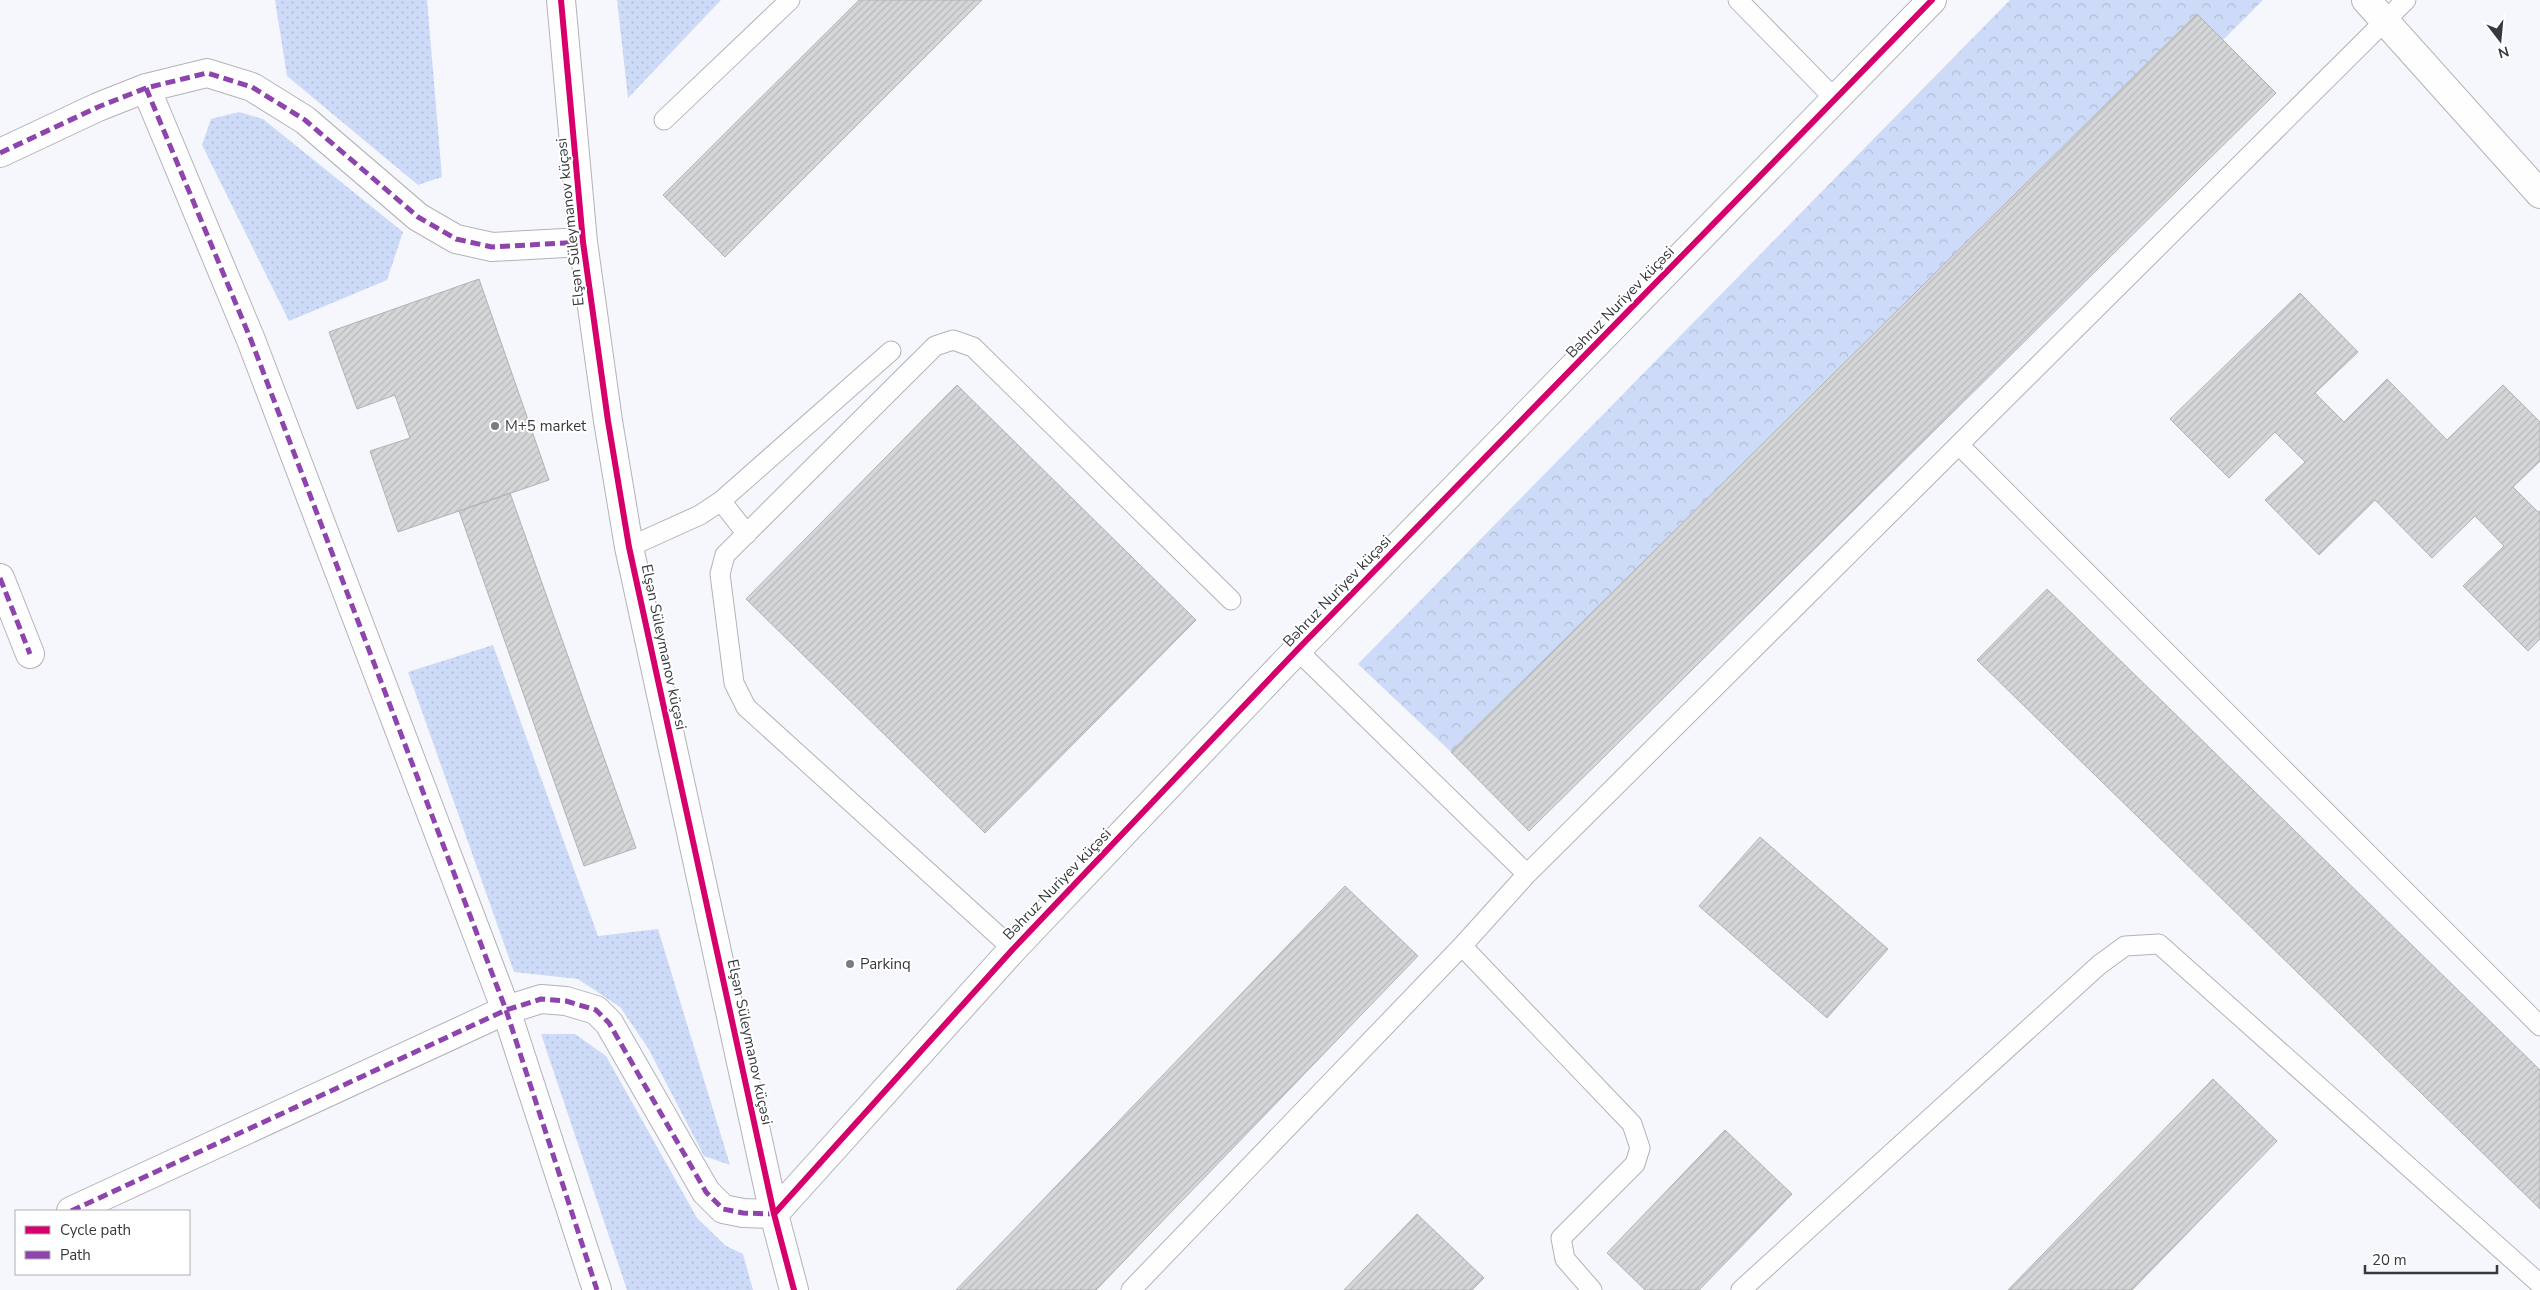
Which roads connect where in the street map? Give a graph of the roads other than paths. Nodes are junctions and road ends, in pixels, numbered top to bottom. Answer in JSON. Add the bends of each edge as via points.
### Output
{"nodes":[{"id":1,"x":561,"y":0,"type":"edge"},
{"id":2,"x":790,"y":0,"type":"edge"},
{"id":3,"x":1738,"y":0,"type":"edge"},
{"id":4,"x":1932,"y":0,"type":"edge"},
{"id":5,"x":2366,"y":0,"type":"edge"},
{"id":6,"x":2406,"y":0,"type":"edge"},
{"id":7,"x":2385,"y":21,"type":"junction"},
{"id":8,"x":146,"y":88,"type":"junction"},
{"id":9,"x":1835,"y":99,"type":"junction"},
{"id":10,"x":664,"y":120,"type":"dead end"},
{"id":11,"x":0,"y":153,"type":"edge"},
{"id":12,"x":2540,"y":194,"type":"edge"},
{"id":13,"x":583,"y":242,"type":"junction"},
{"id":14,"x":891,"y":351,"type":"dead end"},
{"id":15,"x":1960,"y":446,"type":"junction"},
{"id":16,"x":721,"y":501,"type":"junction"},
{"id":17,"x":746,"y":534,"type":"junction"},
{"id":18,"x":629,"y":547,"type":"junction"},
{"id":19,"x":0,"y":578,"type":"edge"},
{"id":20,"x":1231,"y":600,"type":"dead end"},
{"id":21,"x":1298,"y":650,"type":"junction"},
{"id":22,"x":30,"y":654,"type":"dead end"},
{"id":23,"x":1527,"y":874,"type":"junction"},
{"id":24,"x":1462,"y":946,"type":"junction"},
{"id":25,"x":1013,"y":949,"type":"junction"},
{"id":26,"x":506,"y":1010,"type":"junction"},
{"id":27,"x":2540,"y":1026,"type":"edge"},
{"id":28,"x":73,"y":1210,"type":"edge"},
{"id":29,"x":774,"y":1214,"type":"junction"},
{"id":30,"x":2540,"y":1284,"type":"edge"},
{"id":31,"x":597,"y":1290,"type":"edge"},
{"id":32,"x":794,"y":1290,"type":"edge"},
{"id":33,"x":1130,"y":1290,"type":"edge"},
{"id":34,"x":1592,"y":1290,"type":"edge"},
{"id":35,"x":1742,"y":1290,"type":"edge"}],
"edges":[{"from":1,"to":13,"type":"street","name":"Elşən Süleymanov küçəsi"},
{"from":2,"to":10,"type":"lane"},
{"from":3,"to":9,"type":"lane"},
{"from":4,"to":9,"type":"street","name":"Bəhruz Nuriyev küçəsi"},
{"from":5,"to":7,"type":"street"},
{"from":6,"to":7,"type":"lane"},
{"from":7,"to":12,"type":"street"},
{"from":7,"to":15,"type":"lane"},
{"from":8,"to":11,"type":"street"},
{"from":8,"to":13,"type":"street","via":[[207,73],[252,87],[305,120],[418,217],[456,239],[492,247]]},
{"from":8,"to":26,"type":"street","via":[[251,340]]},
{"from":9,"to":21,"type":"street","name":"Bəhruz Nuriyev küçəsi"},
{"from":13,"to":18,"type":"street","name":"Elşən Süleymanov küçəsi"},
{"from":14,"to":16,"type":"lane"},
{"from":15,"to":23,"type":"lane"},
{"from":15,"to":27,"type":"lane"},
{"from":16,"to":17,"type":"lane"},
{"from":16,"to":18,"type":"lane","via":[[700,515]]},
{"from":17,"to":20,"type":"lane","via":[[935,346],[953,340],[973,346]]},
{"from":17,"to":25,"type":"lane","via":[[725,555],[720,574],[734,683],[746,707]]},
{"from":18,"to":29,"type":"street","name":"Elşən Süleymanov küçəsi"},
{"from":19,"to":22,"type":"street"},
{"from":21,"to":23,"type":"lane"},
{"from":21,"to":25,"type":"street","name":"Bəhruz Nuriyev küçəsi"},
{"from":23,"to":24,"type":"lane"},
{"from":24,"to":33,"type":"lane"},
{"from":24,"to":34,"type":"lane","via":[[1632,1124],[1640,1148],[1635,1164],[1561,1238],[1565,1259]]},
{"from":25,"to":29,"type":"street","name":"Bəhruz Nuriyev küçəsi"},
{"from":26,"to":28,"type":"street"},
{"from":26,"to":29,"type":"street","via":[[541,999],[566,1001],[596,1010],[609,1023],[706,1192],[723,1209]]},
{"from":26,"to":31,"type":"street"},
{"from":29,"to":32,"type":"street","name":"Elşən Süleymanov küçəsi"},
{"from":30,"to":35,"type":"lane","via":[[2158,944],[2125,946],[2099,965]]}]}
